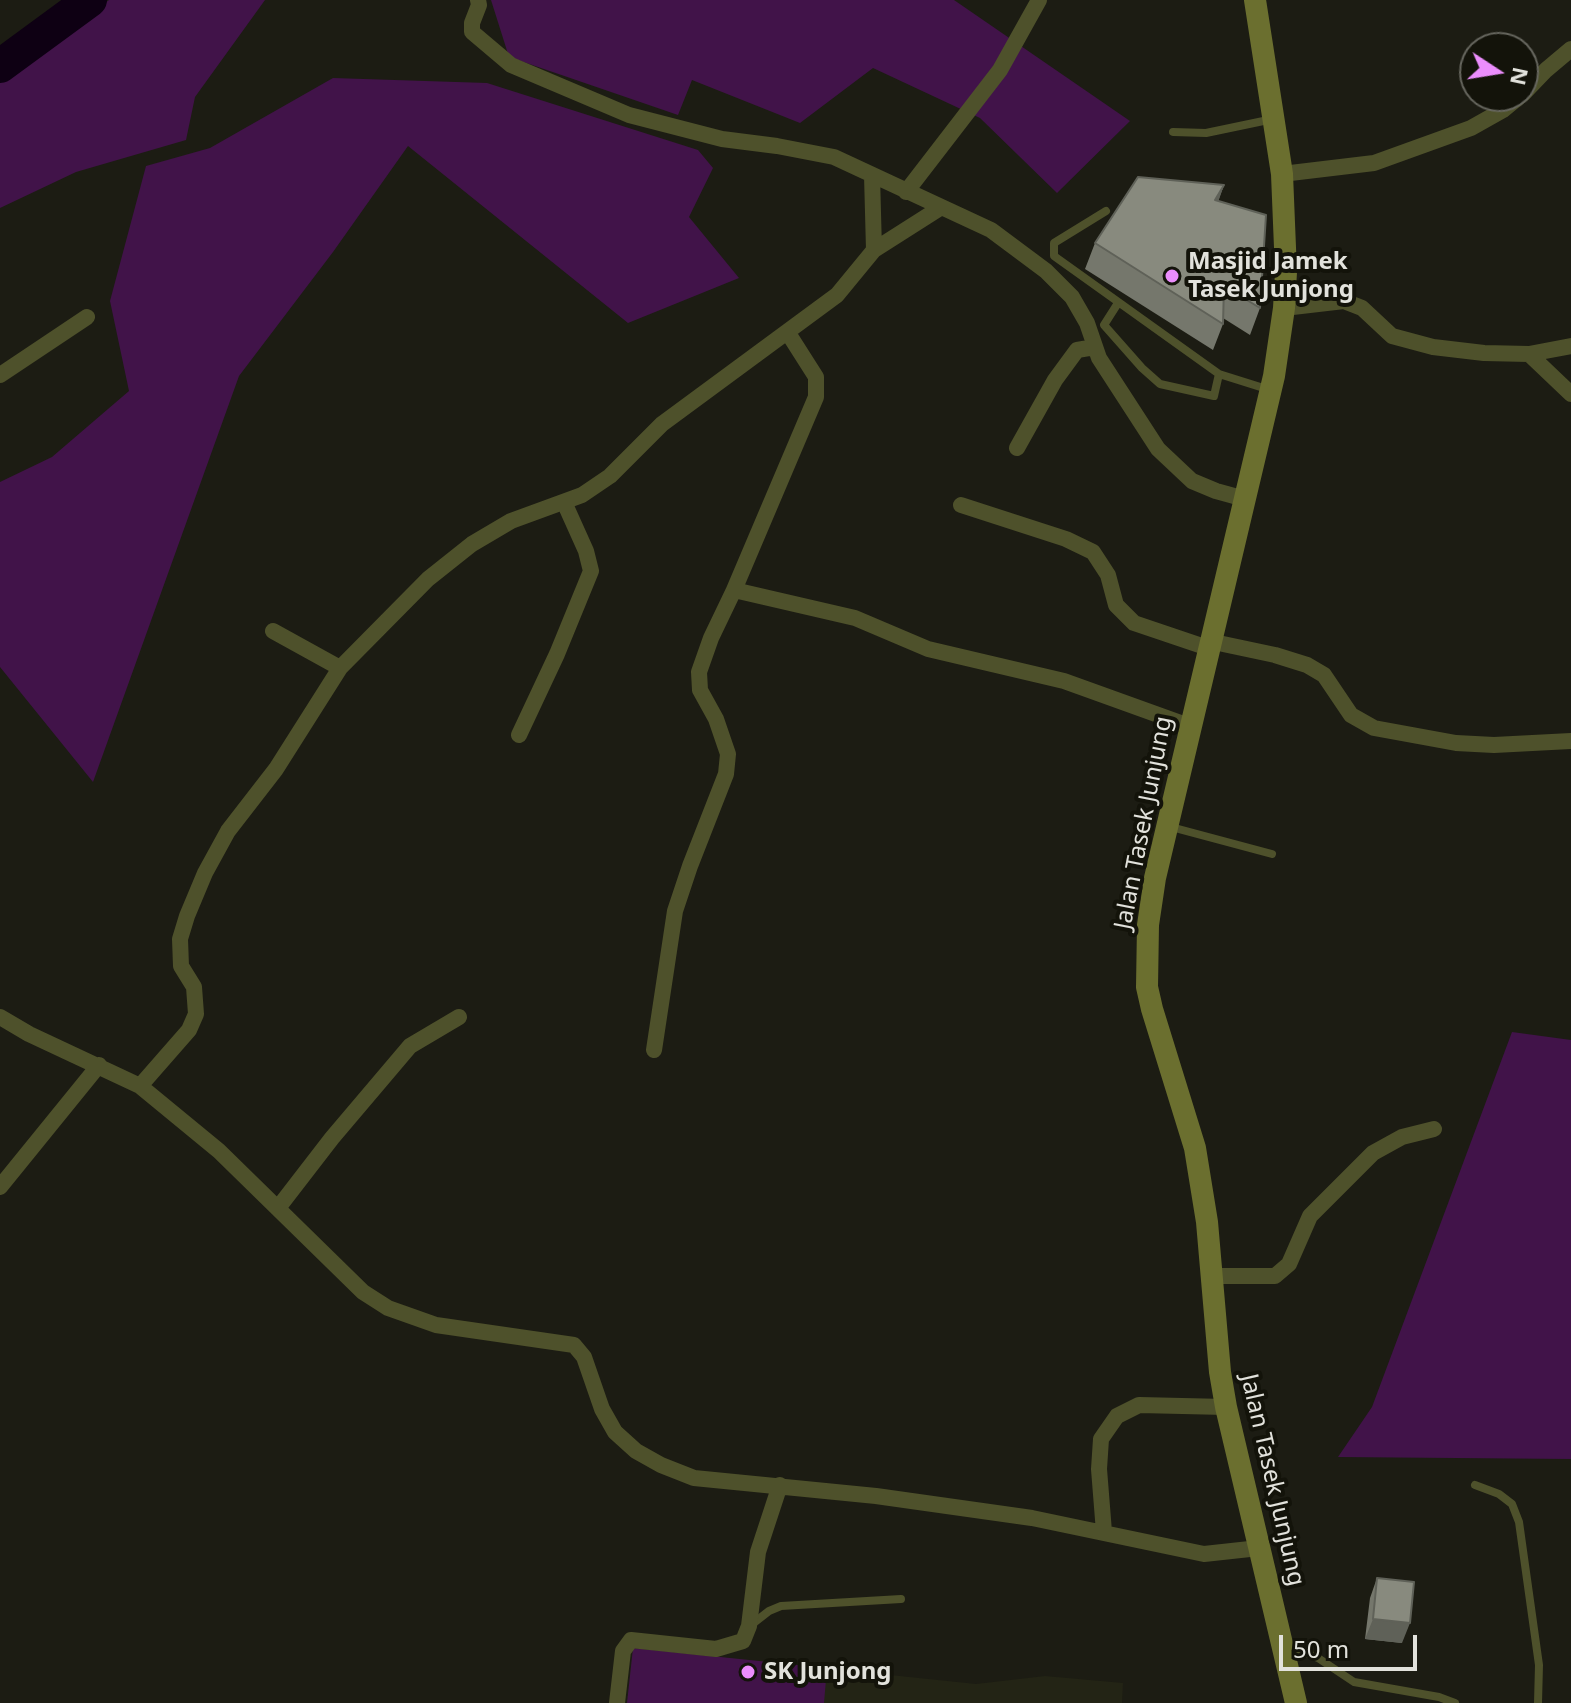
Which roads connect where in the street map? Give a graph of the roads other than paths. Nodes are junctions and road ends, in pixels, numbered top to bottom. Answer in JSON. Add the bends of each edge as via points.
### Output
{"nodes":[{"id":1,"x":478,"y":0,"type":"edge"},
{"id":2,"x":1039,"y":0,"type":"edge"},
{"id":3,"x":1255,"y":0,"type":"edge"},
{"id":4,"x":1571,"y":49,"type":"edge"},
{"id":5,"x":1539,"y":77,"type":"edge"},
{"id":6,"x":1499,"y":112,"type":"edge"},
{"id":7,"x":1274,"y":119,"type":"junction"},
{"id":8,"x":1173,"y":132,"type":"dead end"},
{"id":9,"x":1282,"y":174,"type":"junction"},
{"id":10,"x":872,"y":175,"type":"junction"},
{"id":11,"x":906,"y":192,"type":"junction"},
{"id":12,"x":940,"y":208,"type":"junction"},
{"id":13,"x":1106,"y":211,"type":"dead end"},
{"id":14,"x":874,"y":250,"type":"junction"},
{"id":15,"x":1118,"y":303,"type":"junction"},
{"id":16,"x":1284,"y":308,"type":"junction"},
{"id":17,"x":87,"y":317,"type":"dead end"},
{"id":18,"x":788,"y":333,"type":"junction"},
{"id":19,"x":1571,"y":346,"type":"edge"},
{"id":20,"x":1095,"y":347,"type":"junction"},
{"id":21,"x":1529,"y":354,"type":"junction"},
{"id":22,"x":1219,"y":374,"type":"junction"},
{"id":23,"x":0,"y":375,"type":"edge"},
{"id":24,"x":1270,"y":390,"type":"junction"},
{"id":25,"x":1571,"y":394,"type":"edge"},
{"id":26,"x":1017,"y":448,"type":"dead end"},
{"id":27,"x":1245,"y":499,"type":"junction"},
{"id":28,"x":564,"y":502,"type":"junction"},
{"id":29,"x":961,"y":505,"type":"dead end"},
{"id":30,"x":734,"y":590,"type":"junction"},
{"id":31,"x":273,"y":631,"type":"dead end"},
{"id":32,"x":1208,"y":645,"type":"junction"},
{"id":33,"x":340,"y":668,"type":"junction"},
{"id":34,"x":1189,"y":726,"type":"junction"},
{"id":35,"x":519,"y":735,"type":"dead end"},
{"id":36,"x":1571,"y":741,"type":"edge"},
{"id":37,"x":1166,"y":825,"type":"junction"},
{"id":38,"x":1272,"y":854,"type":"dead end"},
{"id":39,"x":0,"y":1017,"type":"edge"},
{"id":40,"x":459,"y":1017,"type":"dead end"},
{"id":41,"x":654,"y":1050,"type":"dead end"},
{"id":42,"x":99,"y":1065,"type":"junction"},
{"id":43,"x":140,"y":1086,"type":"junction"},
{"id":44,"x":1434,"y":1129,"type":"dead end"},
{"id":45,"x":0,"y":1187,"type":"edge"},
{"id":46,"x":278,"y":1208,"type":"junction"},
{"id":47,"x":1212,"y":1276,"type":"junction"},
{"id":48,"x":1226,"y":1407,"type":"junction"},
{"id":49,"x":780,"y":1485,"type":"junction"},
{"id":50,"x":1475,"y":1485,"type":"dead end"},
{"id":51,"x":1104,"y":1532,"type":"junction"},
{"id":52,"x":1259,"y":1548,"type":"junction"},
{"id":53,"x":901,"y":1599,"type":"dead end"},
{"id":54,"x":749,"y":1626,"type":"junction"},
{"id":55,"x":1283,"y":1644,"type":"junction"},
{"id":56,"x":1296,"y":1701,"type":"edge"},
{"id":57,"x":617,"y":1703,"type":"edge"},
{"id":58,"x":1455,"y":1703,"type":"edge"},
{"id":59,"x":1538,"y":1703,"type":"edge"}],
"edges":[{"from":1,"to":10,"type":"street","via":[[472,32],[511,65],[629,115],[722,139],[834,157]]},
{"from":2,"to":11,"type":"street","via":[[1000,70]]},
{"from":3,"to":7,"type":"main road","name":"Jalan Tasek Junjung"},
{"from":4,"to":5,"type":"street"},
{"from":6,"to":9,"type":"street","via":[[1471,128],[1374,163]]},
{"from":7,"to":8,"type":"lane","via":[[1206,133]]},
{"from":7,"to":9,"type":"main road","name":"Jalan Tasek Junjung"},
{"from":9,"to":16,"type":"main road","name":"Jalan Tasek Junjung"},
{"from":10,"to":11,"type":"street"},
{"from":10,"to":14,"type":"street"},
{"from":11,"to":12,"type":"street"},
{"from":12,"to":14,"type":"street"},
{"from":12,"to":20,"type":"street","via":[[991,230],[1046,271],[1072,297]]},
{"from":13,"to":15,"type":"lane","via":[[1054,243],[1054,256]]},
{"from":14,"to":18,"type":"street","via":[[837,295]]},
{"from":15,"to":22,"type":"lane"},
{"from":15,"to":22,"type":"lane","via":[[1104,325],[1160,384],[1214,396]]},
{"from":16,"to":21,"type":"street","via":[[1344,301],[1362,308],[1392,336],[1433,347]]},
{"from":16,"to":24,"type":"main road","name":"Jalan Tasek Junjung"},
{"from":17,"to":23,"type":"street"},
{"from":18,"to":28,"type":"street","via":[[662,424],[610,476]]},
{"from":18,"to":30,"type":"street","via":[[816,377],[816,397]]},
{"from":19,"to":21,"type":"street"},
{"from":20,"to":26,"type":"street","via":[[1077,350]]},
{"from":20,"to":27,"type":"street","via":[[1158,449],[1192,481]]},
{"from":21,"to":25,"type":"street"},
{"from":22,"to":24,"type":"lane"},
{"from":24,"to":27,"type":"main road","name":"Jalan Tasek Junjung"},
{"from":27,"to":32,"type":"main road","name":"Jalan Tasek Junjung"},
{"from":28,"to":33,"type":"street","via":[[511,521],[472,544],[428,579]]},
{"from":28,"to":35,"type":"street","via":[[591,571]]},
{"from":29,"to":32,"type":"street","via":[[1093,552],[1108,575],[1116,605],[1134,623]]},
{"from":30,"to":34,"type":"street","via":[[855,618],[928,649],[1064,681]]},
{"from":30,"to":41,"type":"street","via":[[699,672],[700,690],[725,739],[726,774],[675,911]]},
{"from":31,"to":33,"type":"street"},
{"from":32,"to":34,"type":"main road","name":"Jalan Tasek Junjung"},
{"from":32,"to":36,"type":"street","via":[[1307,665],[1324,675],[1351,715],[1374,728],[1456,743]]},
{"from":33,"to":43,"type":"street","via":[[205,873],[180,939],[181,966],[194,987],[196,1014],[189,1030]]},
{"from":34,"to":37,"type":"main road","name":"Jalan Tasek Junjung"},
{"from":37,"to":38,"type":"lane"},
{"from":37,"to":47,"type":"main road","name":"Jalan Tasek Junjung","via":[[1148,925],[1147,987],[1195,1148]]},
{"from":39,"to":42,"type":"street"},
{"from":40,"to":46,"type":"street","via":[[410,1046]]},
{"from":42,"to":43,"type":"street"},
{"from":42,"to":45,"type":"street"},
{"from":43,"to":46,"type":"street"},
{"from":44,"to":47,"type":"street","via":[[1402,1137],[1373,1153],[1310,1216],[1289,1264],[1275,1276]]},
{"from":46,"to":49,"type":"street","via":[[363,1292],[388,1308],[436,1325],[574,1345],[615,1432],[661,1465],[694,1478]]},
{"from":47,"to":48,"type":"main road","name":"Jalan Tasek Junjung"},
{"from":48,"to":51,"type":"street","via":[[1139,1405],[1117,1416],[1101,1439]]},
{"from":48,"to":52,"type":"main road","name":"Jalan Tasek Junjung"},
{"from":49,"to":51,"type":"street"},
{"from":49,"to":54,"type":"street","via":[[758,1552]]},
{"from":50,"to":59,"type":"lane","via":[[1512,1504],[1519,1522],[1539,1665]]},
{"from":51,"to":52,"type":"street","via":[[1204,1554]]},
{"from":52,"to":55,"type":"main road","name":"Jalan Tasek Junjung"},
{"from":53,"to":54,"type":"lane","via":[[781,1606]]},
{"from":54,"to":57,"type":"street","via":[[743,1641],[716,1649],[631,1640],[623,1651]]},
{"from":55,"to":56,"type":"main road","name":"Jalan Tasek Junjung"},
{"from":55,"to":58,"type":"lane","via":[[1318,1658],[1354,1682]]}]}
